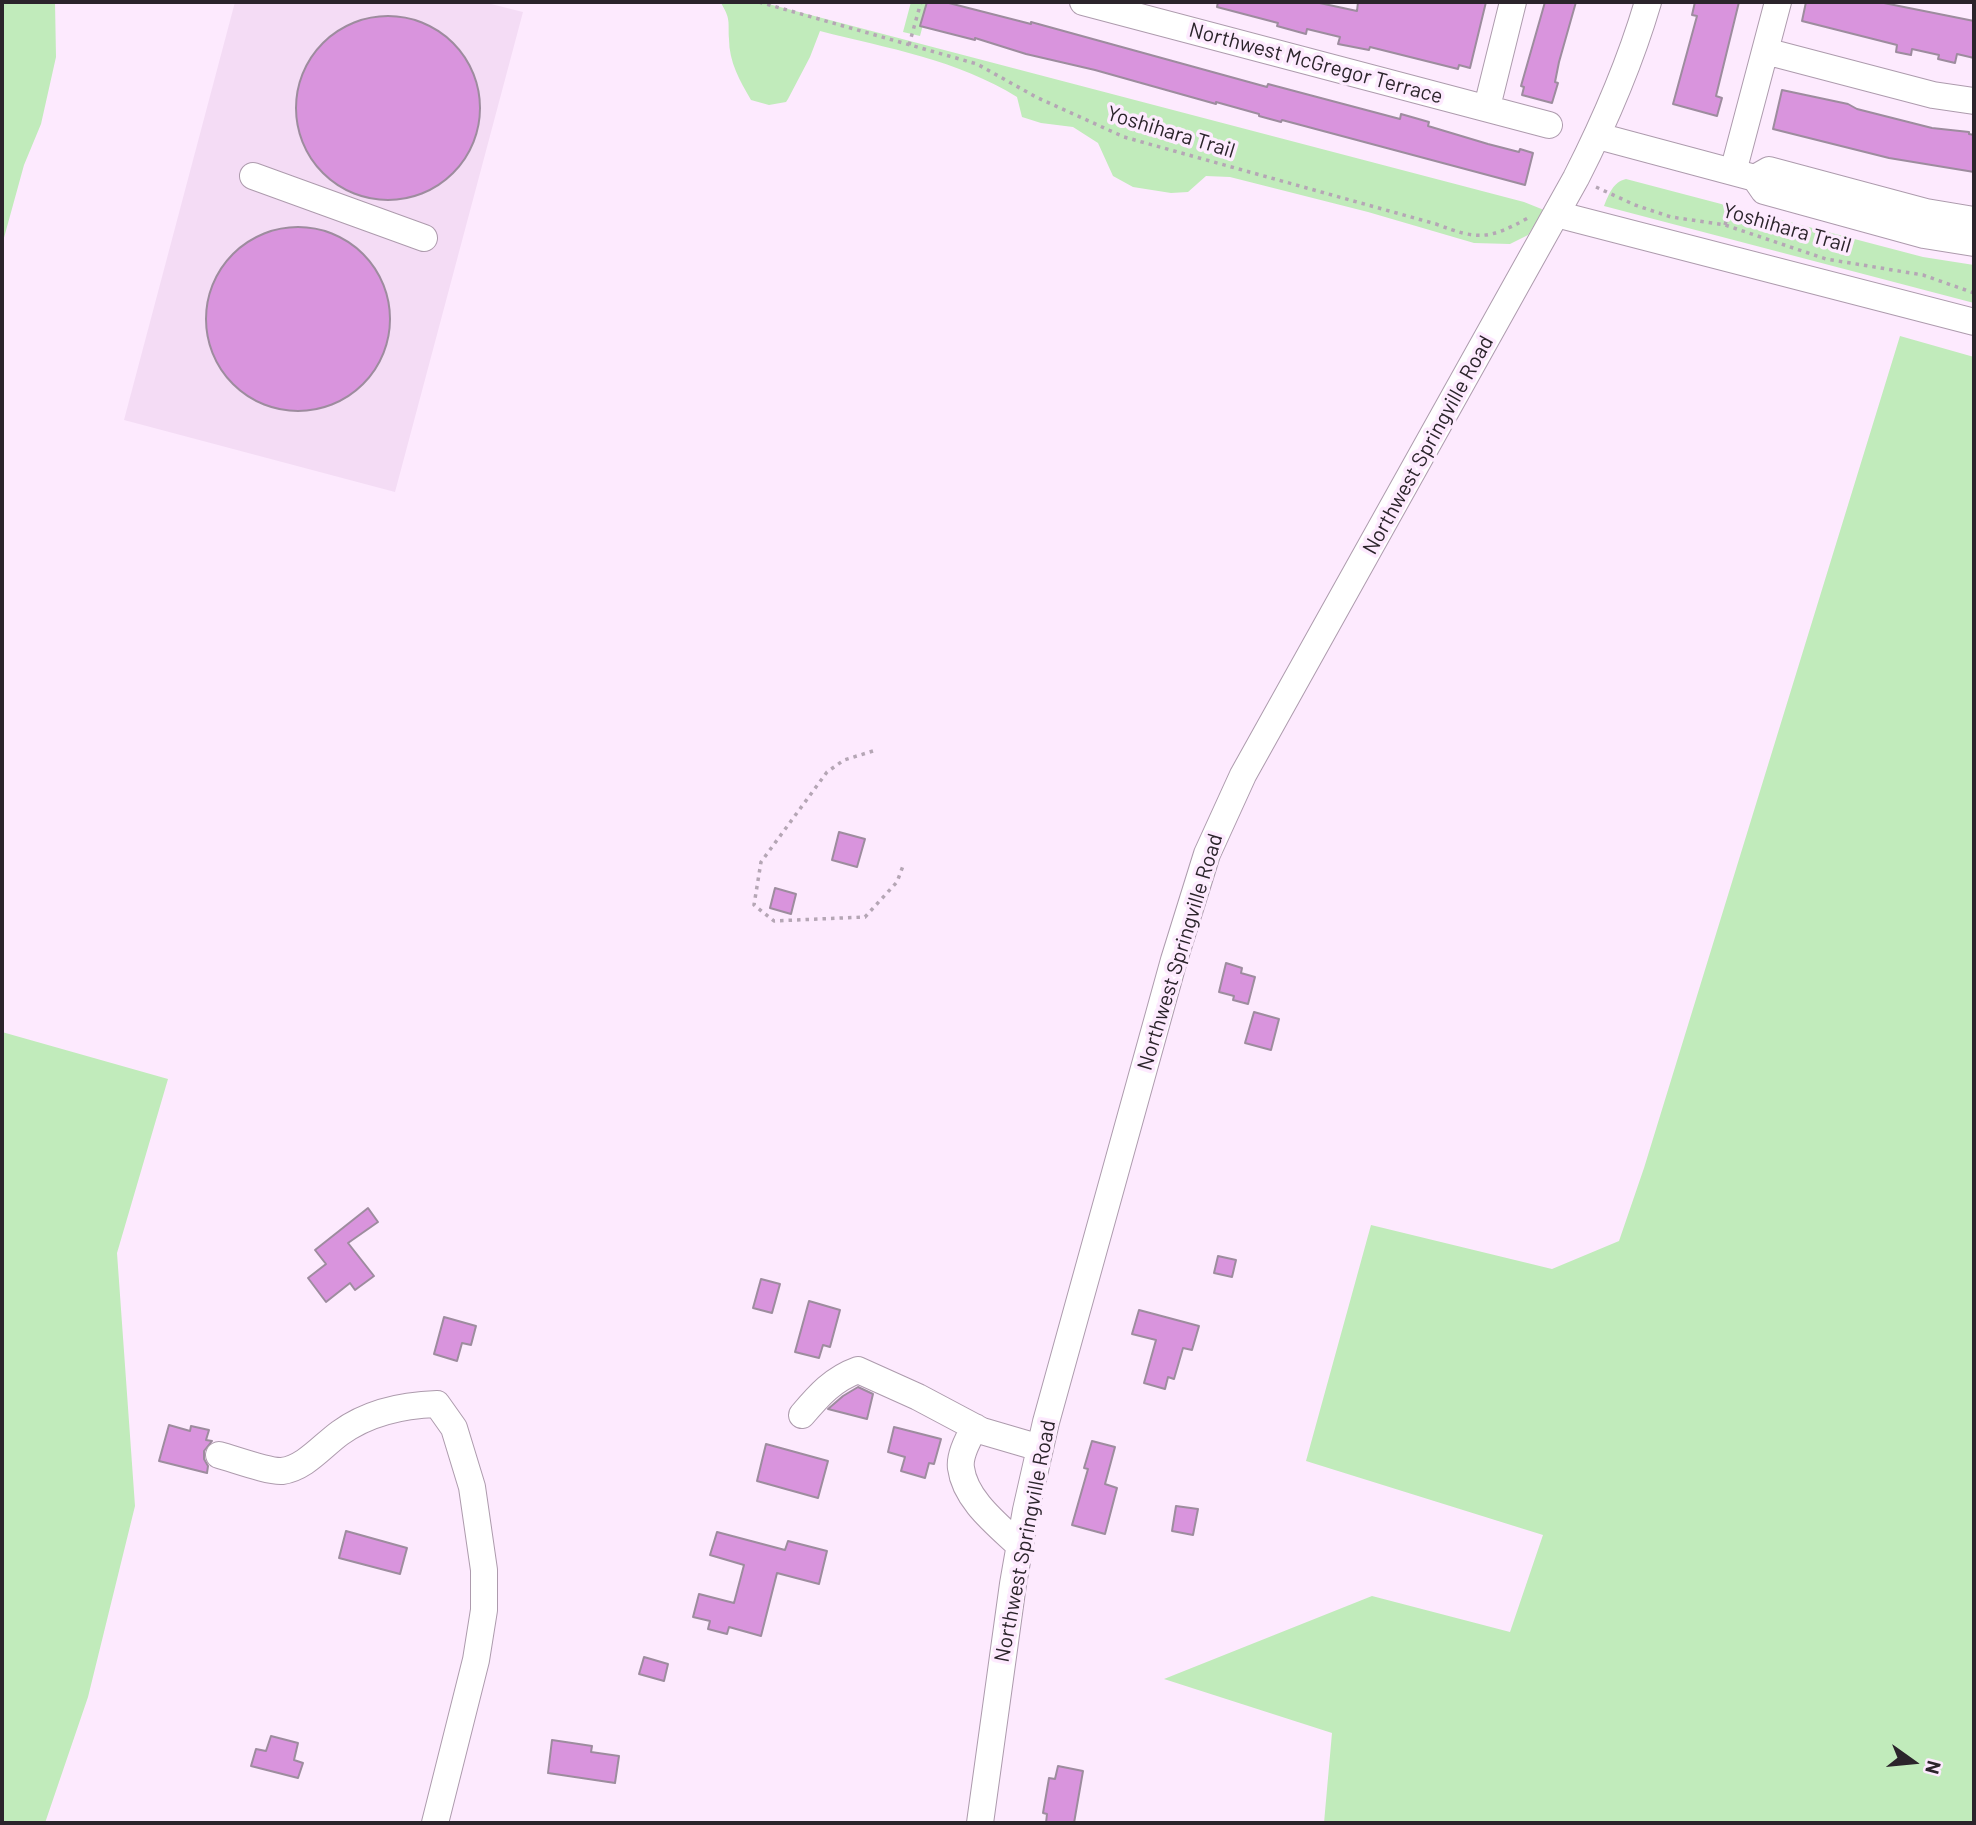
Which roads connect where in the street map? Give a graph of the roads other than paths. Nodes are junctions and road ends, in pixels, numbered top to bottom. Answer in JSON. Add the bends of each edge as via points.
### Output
{"nodes":[{"id":1,"x":1083,"y":2,"type":"edge"},
{"id":2,"x":1513,"y":2,"type":"edge"},
{"id":3,"x":1648,"y":2,"type":"edge"},
{"id":4,"x":1778,"y":2,"type":"edge"},
{"id":5,"x":1766,"y":51,"type":"junction"},
{"id":6,"x":1974,"y":101,"type":"edge"},
{"id":7,"x":1487,"y":107,"type":"junction"},
{"id":8,"x":1549,"y":125,"type":"dead end"},
{"id":9,"x":1598,"y":136,"type":"junction"},
{"id":10,"x":1744,"y":175,"type":"junction"},
{"id":11,"x":253,"y":176,"type":"dead end"},
{"id":12,"x":1545,"y":212,"type":"junction"},
{"id":13,"x":1974,"y":220,"type":"edge"},
{"id":14,"x":424,"y":238,"type":"dead end"},
{"id":15,"x":1974,"y":243,"type":"edge"},
{"id":16,"x":1974,"y":322,"type":"edge"},
{"id":17,"x":802,"y":1415,"type":"dead end"},
{"id":18,"x":975,"y":1427,"type":"junction"},
{"id":19,"x":1040,"y":1448,"type":"junction"},
{"id":20,"x":219,"y":1455,"type":"dead end"},
{"id":21,"x":1020,"y":1546,"type":"junction"},
{"id":22,"x":435,"y":1823,"type":"edge"},
{"id":23,"x":980,"y":1823,"type":"edge"}],
"edges":[{"from":1,"to":7,"type":"street","name":"Northwest McGregor Terrace"},
{"from":2,"to":7,"type":"street"},
{"from":3,"to":9,"type":"street","name":"Northwest Springville Road"},
{"from":4,"to":5,"type":"street"},
{"from":5,"to":6,"type":"street","via":[[1933,95]]},
{"from":5,"to":10,"type":"street"},
{"from":7,"to":8,"type":"street","name":"Northwest McGregor Terrace"},
{"from":9,"to":10,"type":"street"},
{"from":9,"to":12,"type":"street","name":"Northwest Springville Road"},
{"from":10,"to":13,"type":"street","via":[[1769,170],[1926,212]]},
{"from":10,"to":15,"type":"street","via":[[1764,191],[1924,235]]},
{"from":11,"to":14,"type":"street"},
{"from":12,"to":16,"type":"street"},
{"from":12,"to":19,"type":"street","name":"Northwest Springville Road","via":[[1215,832],[1174,960]]},
{"from":17,"to":18,"type":"street","via":[[823,1391],[858,1370]]},
{"from":18,"to":19,"type":"street"},
{"from":18,"to":21,"type":"street","via":[[960,1466],[966,1483],[976,1501]]},
{"from":19,"to":21,"type":"street","name":"Northwest Springville Road"},
{"from":20,"to":22,"type":"street","via":[[279,1471],[294,1468],[376,1413],[411,1405],[437,1404],[454,1428],[472,1487],[484,1570],[484,1610]]},
{"from":21,"to":23,"type":"street","name":"Northwest Springville Road"}]}
